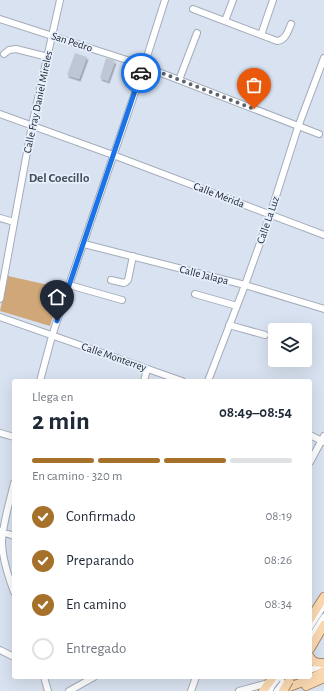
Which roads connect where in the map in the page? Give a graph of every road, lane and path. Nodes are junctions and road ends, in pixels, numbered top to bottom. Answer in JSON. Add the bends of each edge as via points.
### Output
{"nodes":[{"id":1,"x":60,"y":0,"type":"edge"},
{"id":2,"x":157,"y":0,"type":"edge"},
{"id":3,"x":233,"y":0,"type":"edge"},
{"id":4,"x":273,"y":0,"type":"edge"},
{"id":5,"x":164,"y":1,"type":"edge"},
{"id":6,"x":193,"y":9,"type":"dead end"},
{"id":7,"x":0,"y":19,"type":"edge"},
{"id":8,"x":225,"y":21,"type":"junction"},
{"id":9,"x":291,"y":24,"type":"dead end"},
{"id":10,"x":197,"y":34,"type":"dead end"},
{"id":11,"x":261,"y":35,"type":"junction"},
{"id":12,"x":53,"y":36,"type":"junction"},
{"id":13,"x":4,"y":54,"type":"dead end"},
{"id":14,"x":48,"y":57,"type":"junction"},
{"id":15,"x":324,"y":58,"type":"edge"},
{"id":16,"x":144,"y":66,"type":"junction"},
{"id":17,"x":179,"y":80,"type":"junction"},
{"id":18,"x":0,"y":114,"type":"edge"},
{"id":19,"x":32,"y":126,"type":"junction"},
{"id":20,"x":298,"y":127,"type":"junction"},
{"id":21,"x":319,"y":134,"type":"dead end"},
{"id":22,"x":114,"y":155,"type":"junction"},
{"id":23,"x":270,"y":215,"type":"junction"},
{"id":24,"x":0,"y":218,"type":"edge"},
{"id":25,"x":14,"y":222,"type":"junction"},
{"id":26,"x":324,"y":235,"type":"edge"},
{"id":27,"x":84,"y":244,"type":"junction"},
{"id":28,"x":133,"y":256,"type":"junction"},
{"id":29,"x":111,"y":280,"type":"dead end"},
{"id":30,"x":69,"y":285,"type":"junction"},
{"id":31,"x":245,"y":285,"type":"junction"},
{"id":32,"x":195,"y":294,"type":"dead end"},
{"id":33,"x":0,"y":299,"type":"edge"},
{"id":34,"x":122,"y":300,"type":"dead end"},
{"id":35,"x":237,"y":306,"type":"junction"},
{"id":36,"x":324,"y":309,"type":"edge"},
{"id":37,"x":0,"y":317,"type":"edge"},
{"id":38,"x":230,"y":325,"type":"junction"},
{"id":39,"x":265,"y":335,"type":"dead end"},
{"id":40,"x":52,"y":336,"type":"junction"},
{"id":41,"x":147,"y":369,"type":"junction"},
{"id":42,"x":41,"y":379,"type":"edge"},
{"id":43,"x":144,"y":379,"type":"edge"},
{"id":44,"x":172,"y":379,"type":"edge"},
{"id":45,"x":209,"y":379,"type":"edge"},
{"id":46,"x":0,"y":433,"type":"edge"},
{"id":47,"x":12,"y":436,"type":"edge"},
{"id":48,"x":312,"y":436,"type":"edge"},
{"id":49,"x":323,"y":439,"type":"edge"},
{"id":50,"x":312,"y":458,"type":"edge"},
{"id":51,"x":12,"y":491,"type":"edge"},
{"id":52,"x":2,"y":531,"type":"edge"},
{"id":53,"x":12,"y":535,"type":"edge"},
{"id":54,"x":12,"y":586,"type":"edge"},
{"id":55,"x":324,"y":597,"type":"edge"},
{"id":56,"x":324,"y":605,"type":"edge"},
{"id":57,"x":313,"y":610,"type":"edge"},
{"id":58,"x":324,"y":617,"type":"edge"},
{"id":59,"x":312,"y":624,"type":"edge"},
{"id":60,"x":324,"y":625,"type":"edge"},
{"id":61,"x":312,"y":642,"type":"edge"},
{"id":62,"x":312,"y":643,"type":"edge"},
{"id":63,"x":0,"y":650,"type":"edge"},
{"id":64,"x":12,"y":656,"type":"edge"},
{"id":65,"x":312,"y":660,"type":"edge"},
{"id":66,"x":324,"y":664,"type":"edge"},
{"id":67,"x":312,"y":669,"type":"edge"},
{"id":68,"x":324,"y":671,"type":"edge"},
{"id":69,"x":312,"y":677,"type":"edge"},
{"id":70,"x":324,"y":678,"type":"edge"},
{"id":71,"x":45,"y":679,"type":"edge"},
{"id":72,"x":90,"y":679,"type":"edge"},
{"id":73,"x":195,"y":679,"type":"edge"},
{"id":74,"x":308,"y":679,"type":"edge"},
{"id":75,"x":287,"y":681,"type":"edge"},
{"id":76,"x":272,"y":686,"type":"edge"},
{"id":77,"x":49,"y":690,"type":"edge"},
{"id":78,"x":69,"y":691,"type":"edge"},
{"id":79,"x":191,"y":691,"type":"edge"},
{"id":80,"x":239,"y":691,"type":"edge"},
{"id":81,"x":292,"y":691,"type":"edge"}],
"edges":[{"from":1,"to":12,"type":"street","name":"Calle Fray Daniel Mireles"},
{"from":2,"to":5,"type":"street"},
{"from":3,"to":8,"type":"street"},
{"from":4,"to":11,"type":"street"},
{"from":5,"to":16,"type":"street"},
{"from":6,"to":8,"type":"street"},
{"from":7,"to":12,"type":"street","name":"San Pedro"},
{"from":8,"to":11,"type":"street"},
{"from":9,"to":11,"type":"street","via":[[285,38],[280,40]]},
{"from":10,"to":17,"type":"street"},
{"from":12,"to":14,"type":"street","name":"Calle Fray Daniel Mireles"},
{"from":12,"to":16,"type":"street","name":"San Pedro"},
{"from":13,"to":14,"type":"street","via":[[16,48]]},
{"from":14,"to":19,"type":"street","name":"Calle Fray Daniel Mireles"},
{"from":15,"to":20,"type":"street","name":"Calle La Luz"},
{"from":16,"to":17,"type":"street","name":"San Pedro"},
{"from":16,"to":22,"type":"street"},
{"from":17,"to":20,"type":"street","name":"San Pedro"},
{"from":18,"to":19,"type":"street","name":"Calle Mérida"},
{"from":19,"to":22,"type":"street","name":"Calle Mérida"},
{"from":19,"to":25,"type":"street","name":"Calle Fray Daniel Mireles"},
{"from":20,"to":21,"type":"street","name":"San Pedro"},
{"from":20,"to":23,"type":"street","name":"Calle La Luz"},
{"from":22,"to":23,"type":"street","name":"Calle Mérida"},
{"from":22,"to":27,"type":"street"},
{"from":23,"to":26,"type":"street","name":"Calle Mérida"},
{"from":23,"to":31,"type":"street","name":"Calle La Luz"},
{"from":24,"to":25,"type":"street"},
{"from":25,"to":33,"type":"street","name":"Calle Fray Daniel Mireles"},
{"from":27,"to":28,"type":"street","name":"Calle Jalapa"},
{"from":27,"to":30,"type":"street"},
{"from":28,"to":29,"type":"street","via":[[128,280]]},
{"from":28,"to":31,"type":"street","name":"Calle Jalapa"},
{"from":30,"to":34,"type":"street"},
{"from":30,"to":40,"type":"street"},
{"from":31,"to":35,"type":"street","name":"Calle La Luz"},
{"from":31,"to":36,"type":"street","name":"Calle Jalapa"},
{"from":32,"to":35,"type":"street"},
{"from":35,"to":38,"type":"street","name":"Calle La Luz"},
{"from":37,"to":40,"type":"street","name":"Calle Monterrey"},
{"from":38,"to":39,"type":"street"},
{"from":38,"to":45,"type":"street","name":"Calle La Luz"},
{"from":40,"to":41,"type":"street","name":"Calle Monterrey"},
{"from":40,"to":42,"type":"street"},
{"from":41,"to":43,"type":"street"},
{"from":41,"to":44,"type":"street","name":"Calle Monterrey"},
{"from":46,"to":47,"type":"street"},
{"from":48,"to":49,"type":"street"},
{"from":49,"to":50,"type":"street"},
{"from":51,"to":52,"type":"street"},
{"from":52,"to":53,"type":"street"},
{"from":52,"to":54,"type":"street","via":[[5,563]]},
{"from":55,"to":57,"type":"main road"},
{"from":56,"to":59,"type":"street"},
{"from":58,"to":61,"type":"street"},
{"from":60,"to":62,"type":"main road"},
{"from":63,"to":64,"type":"street"},
{"from":65,"to":66,"type":"main road"},
{"from":66,"to":67,"type":"street"},
{"from":68,"to":69,"type":"main road"},
{"from":70,"to":81,"type":"main road"},
{"from":71,"to":77,"type":"street"},
{"from":72,"to":78,"type":"street"},
{"from":73,"to":79,"type":"street"},
{"from":74,"to":76,"type":"main road"},
{"from":75,"to":76,"type":"street","bridge":true},
{"from":75,"to":76,"type":"street"},
{"from":76,"to":80,"type":"street"}]}
